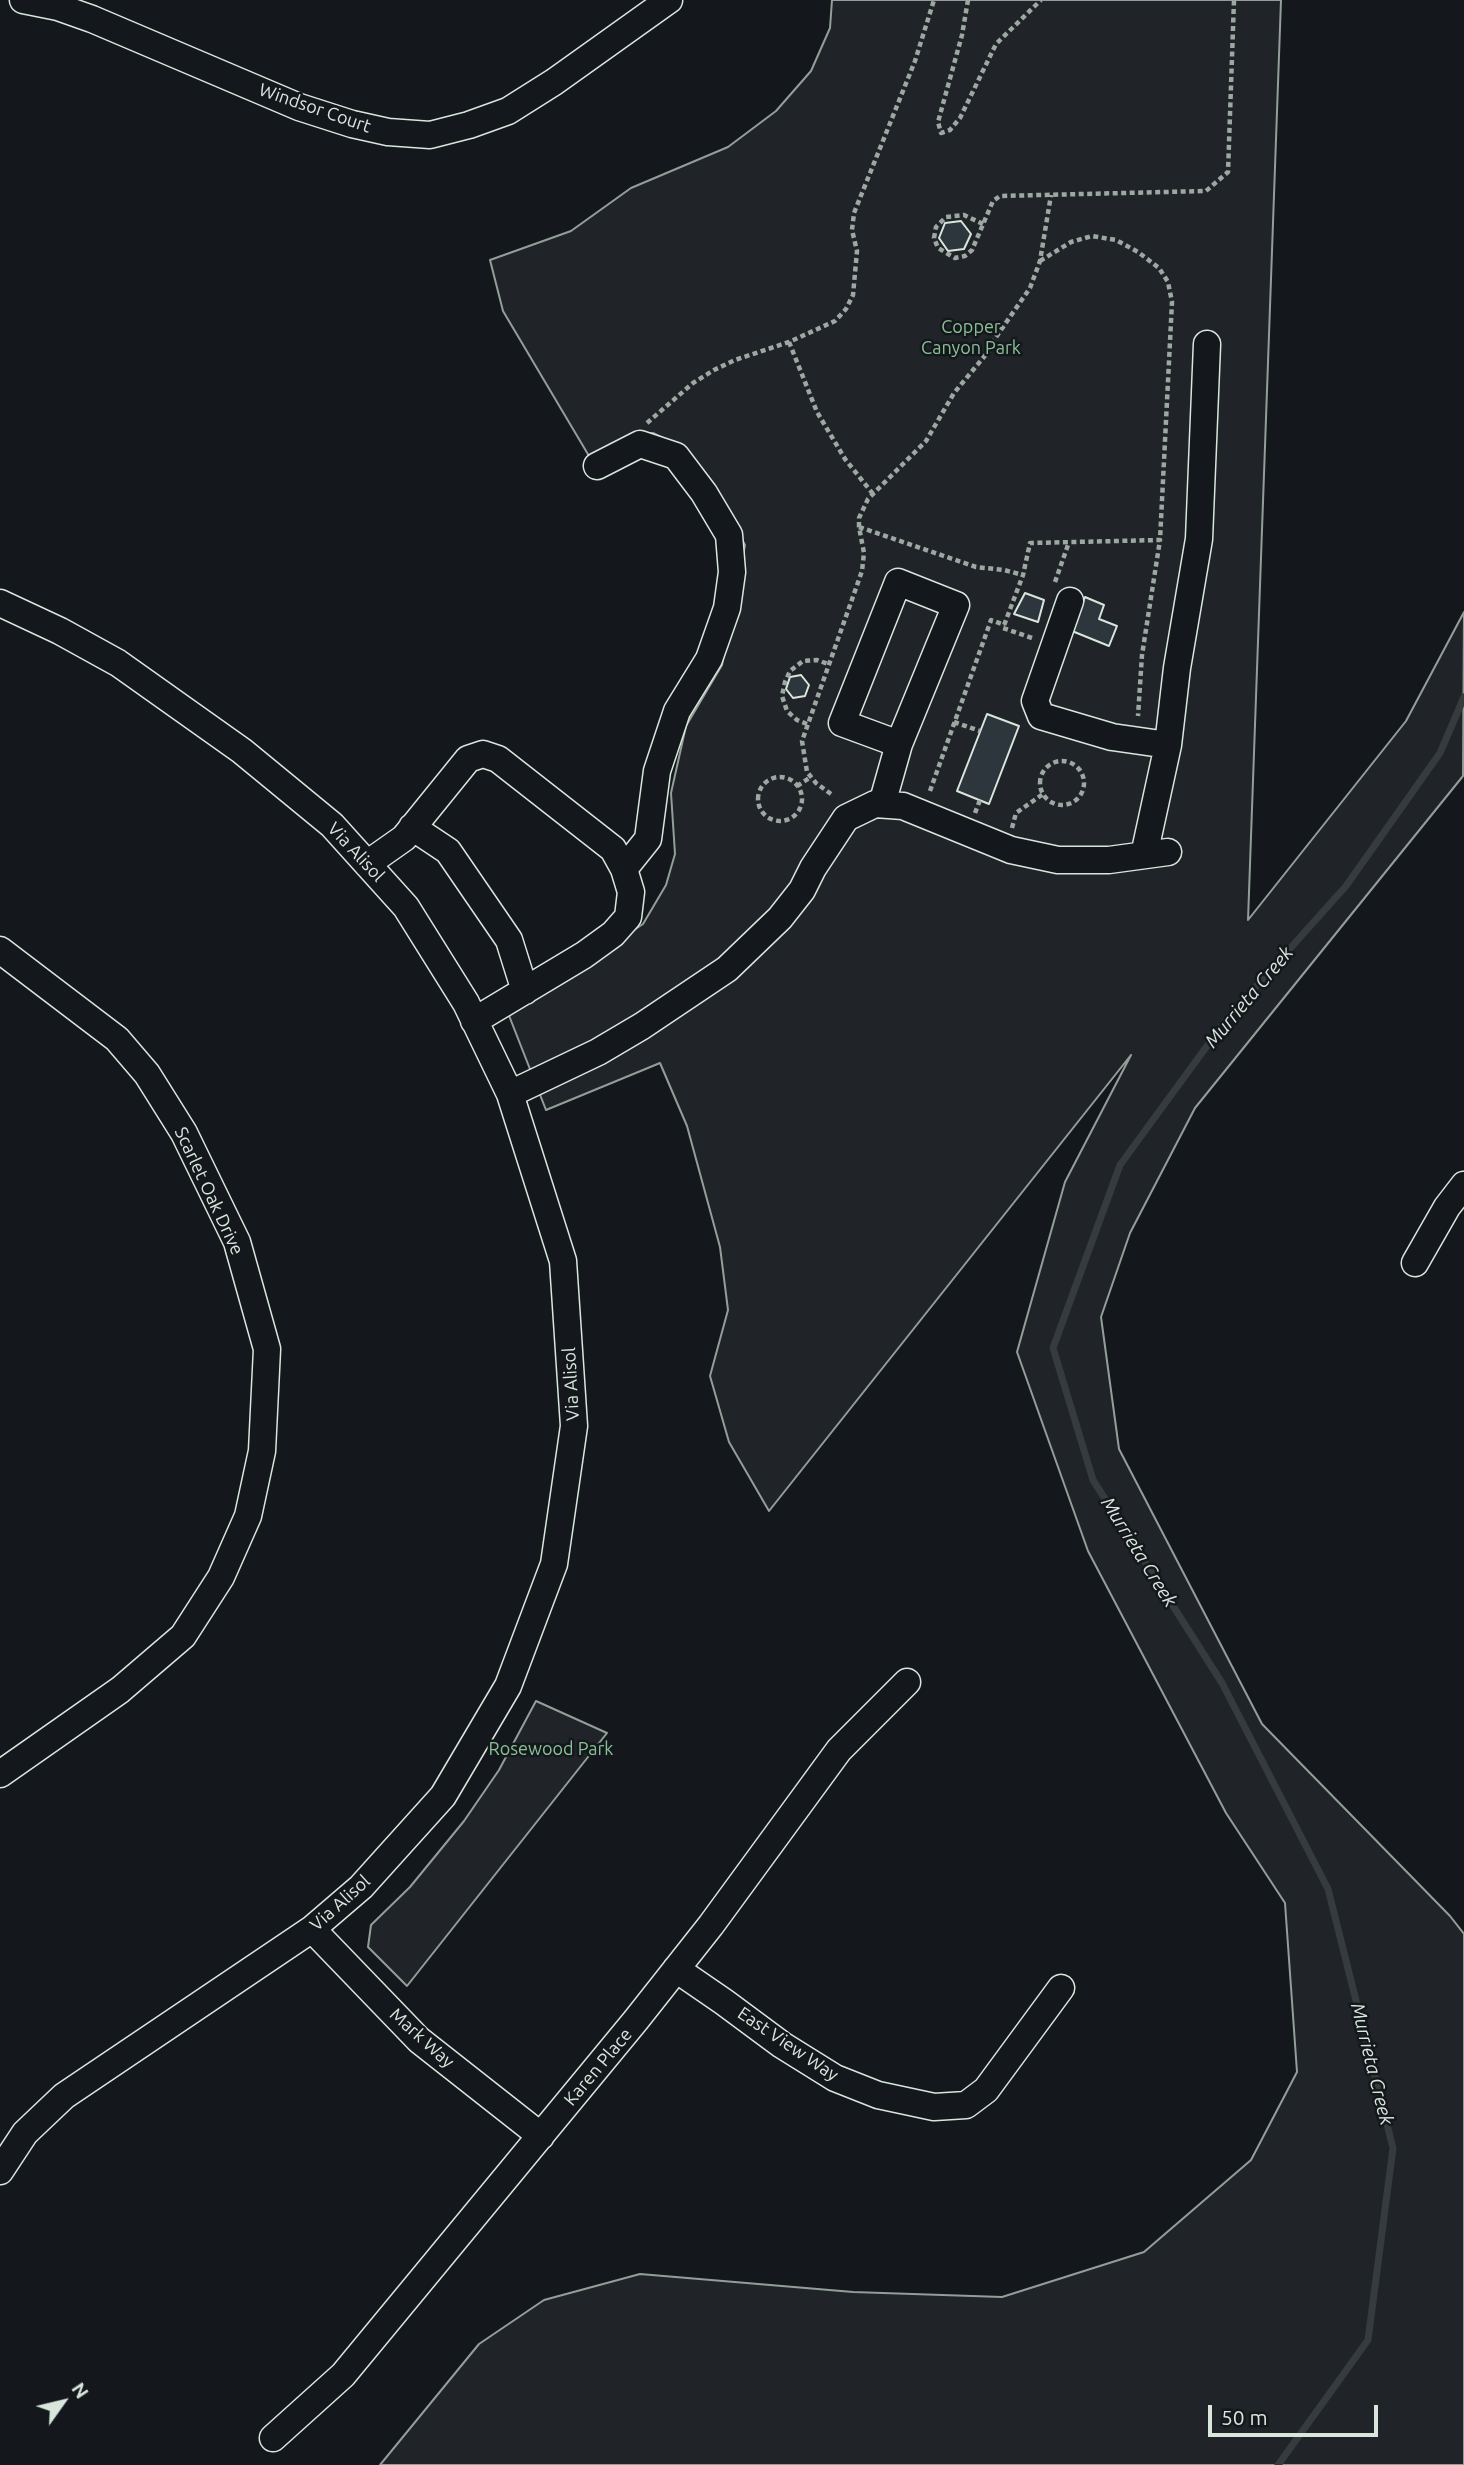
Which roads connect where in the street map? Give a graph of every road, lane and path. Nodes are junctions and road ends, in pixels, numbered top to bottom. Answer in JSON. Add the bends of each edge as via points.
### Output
{"nodes":[{"id":1,"x":23,"y":0,"type":"edge"},
{"id":2,"x":669,"y":0,"type":"edge"},
{"id":3,"x":934,"y":0,"type":"edge"},
{"id":4,"x":968,"y":0,"type":"edge"},
{"id":5,"x":1041,"y":0,"type":"edge"},
{"id":6,"x":1234,"y":0,"type":"edge"},
{"id":7,"x":1051,"y":195,"type":"junction"},
{"id":8,"x":983,"y":224,"type":"junction"},
{"id":9,"x":1040,"y":261,"type":"junction"},
{"id":10,"x":789,"y":342,"type":"junction"},
{"id":11,"x":1207,"y":344,"type":"dead end"},
{"id":12,"x":646,"y":424,"type":"dead end"},
{"id":13,"x":597,"y":466,"type":"dead end"},
{"id":14,"x":873,"y":494,"type":"junction"},
{"id":15,"x":859,"y":527,"type":"dead end"},
{"id":16,"x":1160,"y":540,"type":"dead end"},
{"id":17,"x":1070,"y":601,"type":"dead end"},
{"id":18,"x":0,"y":603,"type":"edge"},
{"id":19,"x":1005,"y":625,"type":"dead end"},
{"id":20,"x":828,"y":664,"type":"dead end"},
{"id":21,"x":954,"y":722,"type":"junction"},
{"id":22,"x":807,"y":724,"type":"dead end"},
{"id":23,"x":980,"y":731,"type":"dead end"},
{"id":24,"x":899,"y":744,"type":"junction"},
{"id":25,"x":1168,"y":746,"type":"junction"},
{"id":26,"x":811,"y":777,"type":"dead end"},
{"id":27,"x":797,"y":786,"type":"junction"},
{"id":28,"x":1043,"y":794,"type":"junction"},
{"id":29,"x":929,"y":795,"type":"dead end"},
{"id":30,"x":883,"y":804,"type":"junction"},
{"id":31,"x":412,"y":827,"type":"junction"},
{"id":32,"x":1012,"y":828,"type":"dead end"},
{"id":33,"x":368,"y":864,"type":"junction"},
{"id":34,"x":624,"y":869,"type":"junction"},
{"id":35,"x":0,"y":950,"type":"edge"},
{"id":36,"x":525,"y":991,"type":"junction"},
{"id":37,"x":474,"y":1021,"type":"junction"},
{"id":38,"x":510,"y":1094,"type":"junction"},
{"id":39,"x":1464,"y":1185,"type":"edge"},
{"id":40,"x":1415,"y":1262,"type":"dead end"},
{"id":41,"x":907,"y":1682,"type":"dead end"},
{"id":42,"x":0,"y":1774,"type":"edge"},
{"id":43,"x":313,"y":1929,"type":"junction"},
{"id":44,"x":676,"y":1969,"type":"junction"},
{"id":45,"x":1061,"y":1988,"type":"dead end"},
{"id":46,"x":541,"y":2136,"type":"junction"},
{"id":47,"x":0,"y":2171,"type":"edge"},
{"id":48,"x":273,"y":2438,"type":"dead end"}],
"edges":[{"from":1,"to":2,"type":"street","name":"Windsor Court","via":[[92,19],[299,107],[388,132],[430,135],[508,111]]},
{"from":3,"to":10,"type":"path","via":[[911,72],[854,213],[853,295],[835,321]]},
{"from":4,"to":5,"type":"path","via":[[938,122],[941,133],[960,118],[996,44]]},
{"from":6,"to":7,"type":"path","via":[[1228,172],[1206,191]]},
{"from":7,"to":8,"type":"path","via":[[1000,196]]},
{"from":7,"to":9,"type":"path"},
{"from":8,"to":8,"type":"path","via":[[965,256],[955,258],[937,248],[936,227],[946,217],[964,215]]},
{"from":9,"to":14,"type":"path","via":[[1030,288],[988,352],[954,393],[926,441]]},
{"from":9,"to":16,"type":"path","via":[[1070,242],[1104,237],[1138,252],[1168,282],[1172,302]]},
{"from":10,"to":12,"type":"path","via":[[714,370]]},
{"from":10,"to":14,"type":"path","via":[[817,412]]},
{"from":11,"to":25,"type":"street","via":[[1199,539]]},
{"from":13,"to":34,"type":"street","via":[[640,444],[676,456],[729,535],[732,572],[727,608],[709,659],[677,711],[657,771],[648,839]]},
{"from":14,"to":15,"type":"path","via":[[863,508]]},
{"from":17,"to":25,"type":"street","via":[[1035,701],[1041,716],[1112,737]]},
{"from":18,"to":33,"type":"street","name":"Via Alisol","via":[[118,663],[242,751],[332,825]]},
{"from":19,"to":21,"type":"path","via":[[991,620]]},
{"from":20,"to":22,"type":"path","via":[[803,662],[790,671],[785,682],[782,696],[787,712]]},
{"from":21,"to":23,"type":"path"},
{"from":21,"to":29,"type":"path"},
{"from":24,"to":24,"type":"street","via":[[956,605],[898,582],[842,723]]},
{"from":24,"to":30,"type":"street"},
{"from":25,"to":30,"type":"street","via":[[1156,854],[1058,860],[1011,850],[903,806]]},
{"from":26,"to":27,"type":"path"},
{"from":27,"to":27,"type":"path","via":[[788,778],[766,782],[758,795],[761,809],[771,819],[791,818],[802,801]]},
{"from":28,"to":28,"type":"path","via":[[1058,805],[1073,802],[1083,791],[1079,769],[1067,761],[1047,766],[1040,778]]},
{"from":28,"to":32,"type":"path","via":[[1016,813]]},
{"from":30,"to":38,"type":"street","via":[[846,818],[780,918],[727,969],[598,1052]]},
{"from":31,"to":33,"type":"street"},
{"from":31,"to":34,"type":"street","via":[[460,767],[482,754],[498,759],[591,831],[612,849]]},
{"from":31,"to":36,"type":"street","via":[[448,851],[509,940]]},
{"from":33,"to":37,"type":"street","name":"Via Alisol","via":[[406,906]]},
{"from":34,"to":36,"type":"street","via":[[631,892],[628,917],[584,956]]},
{"from":35,"to":42,"type":"street","name":"Scarlet Oak Drive","via":[[117,1039],[147,1074],[184,1133],[237,1242],[267,1349],[262,1451],[248,1516],[221,1577],[183,1636],[120,1690]]},
{"from":36,"to":37,"type":"street"},
{"from":37,"to":38,"type":"street","name":"Via Alisol"},
{"from":38,"to":43,"type":"street","name":"Via Alisol","via":[[563,1261],[574,1426],[554,1564],[508,1686],[443,1796],[361,1887]]},
{"from":39,"to":40,"type":"street"},
{"from":41,"to":44,"type":"street","name":"Karen Place","via":[[839,1749]]},
{"from":43,"to":46,"type":"street","name":"Mark Way","via":[[419,2040]]},
{"from":43,"to":47,"type":"street","name":"Via Alisol","via":[[64,2096],[25,2133]]},
{"from":44,"to":45,"type":"street","name":"East View Way","via":[[835,2078],[878,2095],[934,2107],[966,2105],[986,2090]]},
{"from":44,"to":46,"type":"street","name":"Karen Place"},
{"from":46,"to":48,"type":"street","name":"Karen Place","via":[[343,2375]]}]}
